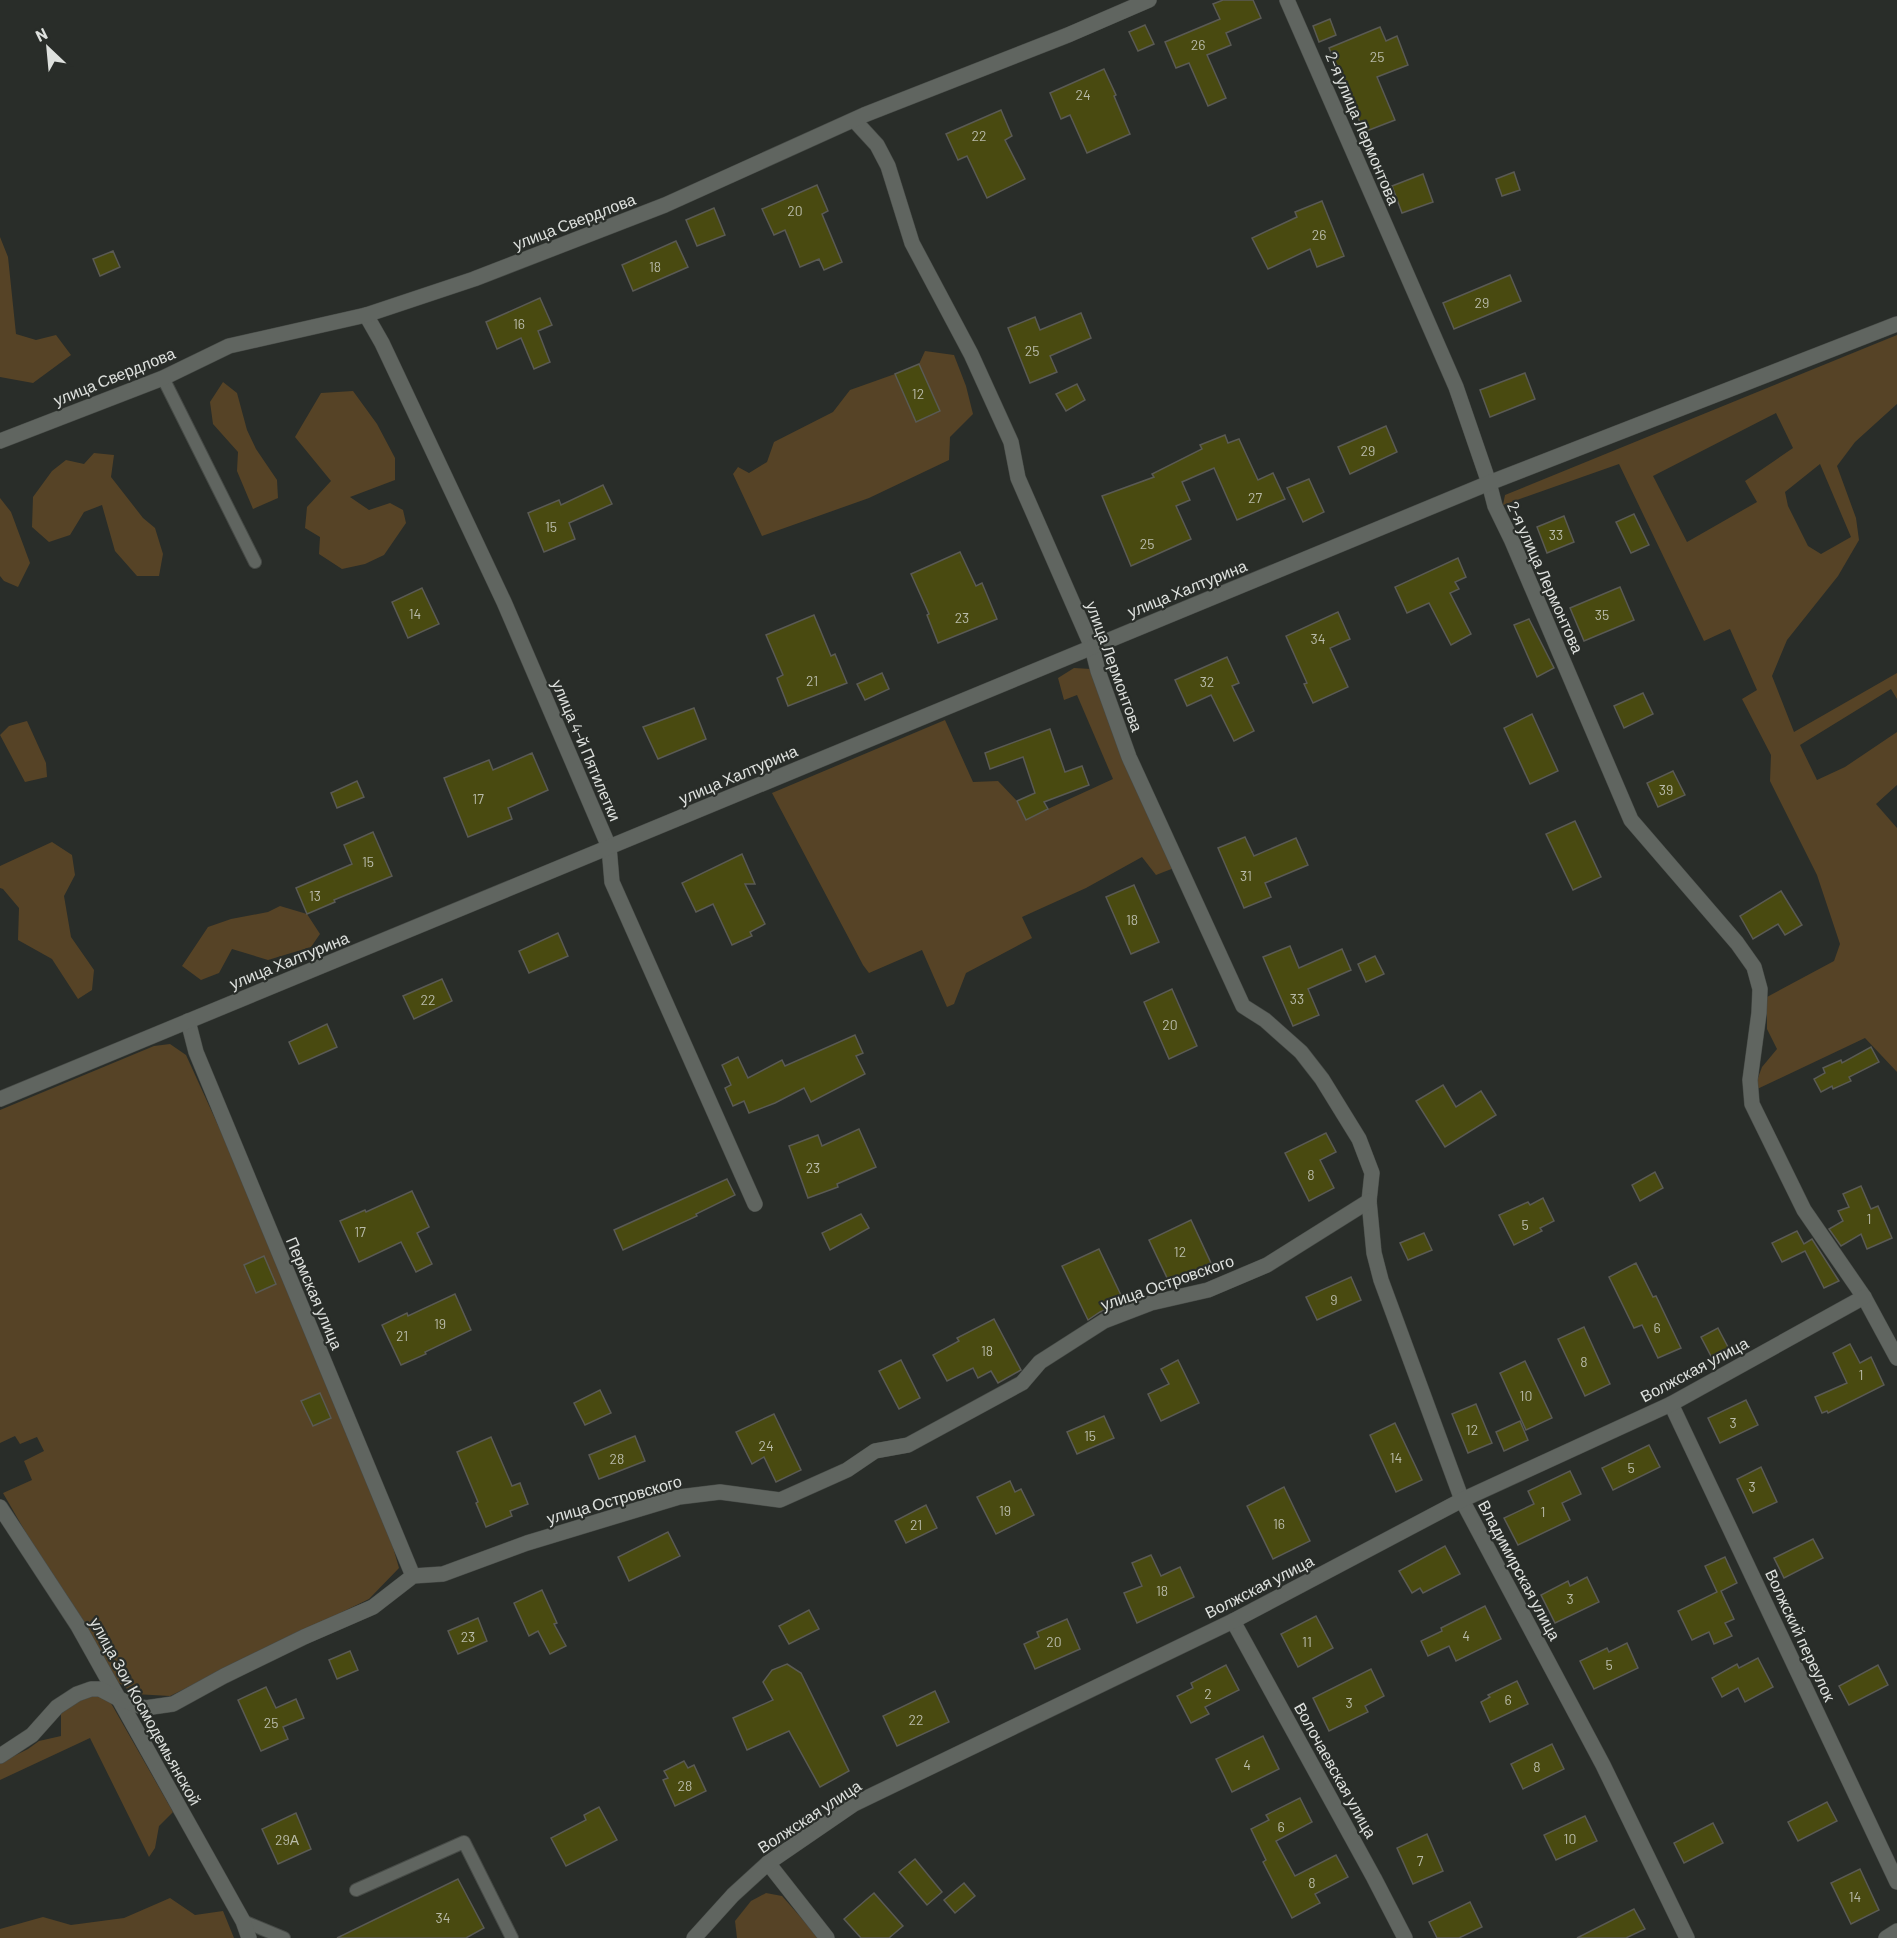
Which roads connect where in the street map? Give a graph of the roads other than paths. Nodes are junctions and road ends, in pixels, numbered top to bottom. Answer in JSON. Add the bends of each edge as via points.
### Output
{"nodes":[{"id":1,"x":1149,"y":0,"type":"edge"},
{"id":2,"x":1287,"y":0,"type":"edge"},
{"id":3,"x":854,"y":120,"type":"junction"},
{"id":4,"x":366,"y":315,"type":"junction"},
{"id":5,"x":1897,"y":324,"type":"edge"},
{"id":6,"x":163,"y":378,"type":"junction"},
{"id":7,"x":0,"y":441,"type":"edge"},
{"id":8,"x":1489,"y":483,"type":"junction"},
{"id":9,"x":255,"y":562,"type":"dead end"},
{"id":10,"x":1092,"y":647,"type":"junction"},
{"id":11,"x":609,"y":847,"type":"junction"},
{"id":12,"x":188,"y":1021,"type":"junction"},
{"id":13,"x":0,"y":1099,"type":"edge"},
{"id":14,"x":1369,"y":1201,"type":"junction"},
{"id":15,"x":755,"y":1204,"type":"dead end"},
{"id":16,"x":1864,"y":1297,"type":"junction"},
{"id":17,"x":1897,"y":1358,"type":"edge"},
{"id":18,"x":1671,"y":1404,"type":"junction"},
{"id":19,"x":1462,"y":1500,"type":"junction"},
{"id":20,"x":0,"y":1507,"type":"edge"},
{"id":21,"x":413,"y":1576,"type":"junction"},
{"id":22,"x":1233,"y":1621,"type":"junction"},
{"id":23,"x":119,"y":1699,"type":"junction"},
{"id":24,"x":0,"y":1756,"type":"edge"},
{"id":25,"x":768,"y":1863,"type":"junction"},
{"id":26,"x":1897,"y":1882,"type":"edge"},
{"id":27,"x":356,"y":1890,"type":"dead end"},
{"id":28,"x":243,"y":1921,"type":"junction"},
{"id":29,"x":1897,"y":1931,"type":"edge"},
{"id":30,"x":700,"y":1936,"type":"edge"},
{"id":31,"x":249,"y":1938,"type":"edge"},
{"id":32,"x":284,"y":1938,"type":"edge"},
{"id":33,"x":512,"y":1938,"type":"edge"},
{"id":34,"x":827,"y":1938,"type":"edge"},
{"id":35,"x":1405,"y":1938,"type":"edge"},
{"id":36,"x":1687,"y":1938,"type":"edge"},
{"id":37,"x":1886,"y":1938,"type":"edge"}],
"edges":[{"from":1,"to":3,"type":"street","name":"улица Свердлова"},
{"from":2,"to":8,"type":"street","name":"2-я улица Лермонтова","via":[[1456,387]]},
{"from":3,"to":4,"type":"street","name":"улица Свердлова","via":[[665,205],[474,279]]},
{"from":3,"to":10,"type":"street","name":"улица Лермонтова","via":[[877,145],[888,166],[912,243],[971,354],[1006,432],[1018,478]]},
{"from":4,"to":6,"type":"street","name":"улица Свердлова","via":[[229,346]]},
{"from":4,"to":11,"type":"street","name":"улица 4-й Пятилетки","via":[[504,602]]},
{"from":5,"to":8,"type":"street","name":"улица Халтурина"},
{"from":6,"to":7,"type":"street","name":"улица Свердлова"},
{"from":6,"to":9,"type":"lane"},
{"from":8,"to":10,"type":"street","name":"улица Халтурина"},
{"from":8,"to":16,"type":"street","name":"2-я улица Лермонтова","via":[[1495,506],[1631,820],[1754,967],[1760,988],[1750,1080],[1752,1104],[1804,1210]]},
{"from":10,"to":11,"type":"street","name":"улица Халтурина"},
{"from":10,"to":14,"type":"street","name":"улица Лермонтова","via":[[1130,757],[1243,1006],[1301,1052],[1328,1089],[1359,1139],[1372,1173]]},
{"from":11,"to":12,"type":"street","name":"улица Халтурина"},
{"from":11,"to":15,"type":"street","name":"улица 4-й Пятилетки","via":[[612,882]]},
{"from":12,"to":13,"type":"street","name":"улица Халтурина"},
{"from":12,"to":21,"type":"street","name":"Пермская улица","via":[[196,1052]]},
{"from":14,"to":19,"type":"street","name":"Владимирская улица","via":[[1381,1280]]},
{"from":14,"to":21,"type":"street","name":"улица Островского","via":[[1267,1265],[1208,1290],[1151,1303],[1104,1321],[1040,1362],[1022,1383],[908,1445],[875,1451],[847,1470],[780,1500],[720,1492],[679,1497],[527,1543],[443,1574]]},
{"from":16,"to":17,"type":"street","name":"2-я улица Лермонтова"},
{"from":16,"to":18,"type":"street","name":"Волжская улица"},
{"from":18,"to":19,"type":"street","name":"Волжская улица"},
{"from":18,"to":26,"type":"street","name":"Волжский переулок"},
{"from":19,"to":22,"type":"street","name":"Волжская улица"},
{"from":19,"to":36,"type":"street","name":"Владимирская улица","via":[[1603,1765]]},
{"from":20,"to":23,"type":"street","name":"улица Зои Космодемьянской","via":[[78,1626]]},
{"from":21,"to":23,"type":"street","via":[[373,1607],[304,1637],[173,1704],[145,1708]]},
{"from":22,"to":25,"type":"street","name":"Волжская улица","via":[[854,1804]]},
{"from":22,"to":35,"type":"street","name":"Волочаевская улица"},
{"from":23,"to":24,"type":"street","via":[[100,1689],[77,1694],[57,1707],[32,1735]]},
{"from":23,"to":28,"type":"street","name":"улица Зои Космодемьянской"},
{"from":25,"to":30,"type":"street","name":"Волжская улица","via":[[733,1895]]},
{"from":25,"to":34,"type":"street"},
{"from":27,"to":33,"type":"lane","via":[[464,1842]]},
{"from":28,"to":31,"type":"street","name":"улица Зои Космодемьянской"},
{"from":28,"to":32,"type":"lane"},
{"from":29,"to":37,"type":"street"}]}
